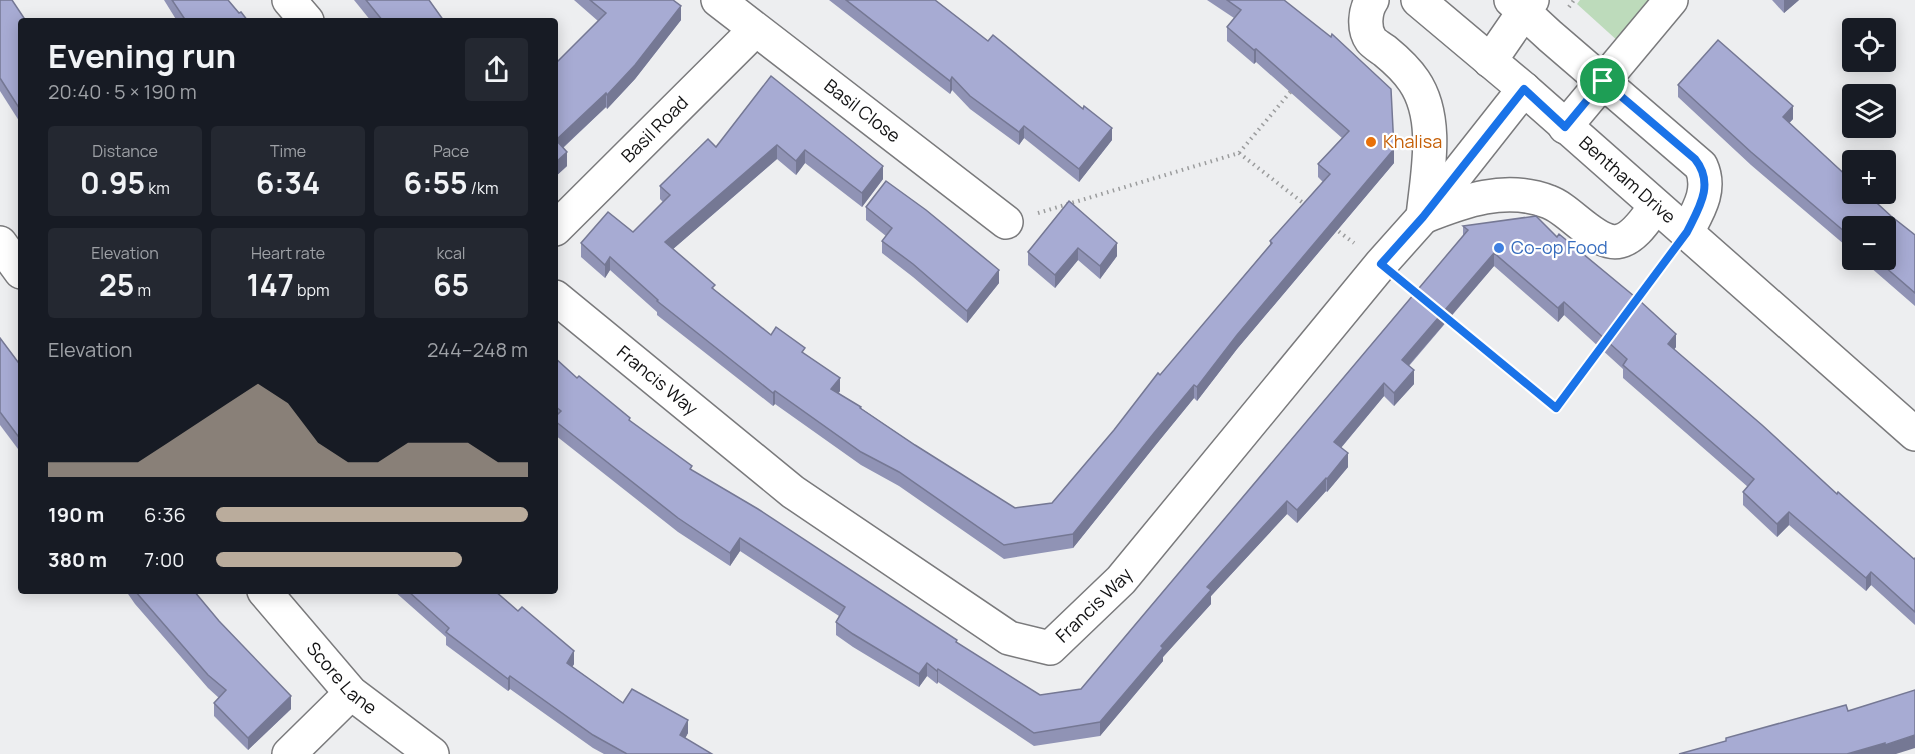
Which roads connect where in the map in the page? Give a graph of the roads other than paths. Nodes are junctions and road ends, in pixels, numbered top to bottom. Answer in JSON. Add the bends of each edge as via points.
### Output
{"nodes":[{"id":1,"x":288,"y":0,"type":"edge"},
{"id":2,"x":718,"y":0,"type":"edge"},
{"id":3,"x":1372,"y":0,"type":"edge"},
{"id":4,"x":1418,"y":0,"type":"edge"},
{"id":5,"x":1671,"y":0,"type":"edge"},
{"id":6,"x":1522,"y":4,"type":"edge"},
{"id":7,"x":304,"y":18,"type":"edge"},
{"id":8,"x":755,"y":30,"type":"junction"},
{"id":9,"x":1490,"y":62,"type":"junction"},
{"id":10,"x":1603,"y":81,"type":"junction"},
{"id":11,"x":1524,"y":89,"type":"junction"},
{"id":12,"x":1565,"y":127,"type":"junction"},
{"id":13,"x":1656,"y":206,"type":"junction"},
{"id":14,"x":1423,"y":217,"type":"junction"},
{"id":15,"x":1006,"y":222,"type":"road end"},
{"id":16,"x":558,"y":226,"type":"edge"},
{"id":17,"x":1687,"y":232,"type":"junction"},
{"id":18,"x":0,"y":243,"type":"edge"},
{"id":19,"x":18,"y":268,"type":"edge"},
{"id":20,"x":558,"y":299,"type":"edge"},
{"id":21,"x":1915,"y":434,"type":"edge"},
{"id":22,"x":267,"y":594,"type":"edge"},
{"id":23,"x":351,"y":693,"type":"junction"},
{"id":24,"x":289,"y":754,"type":"edge"},
{"id":25,"x":432,"y":754,"type":"edge"}],
"edges":[{"from":1,"to":7,"type":"street"},
{"from":2,"to":8,"type":"street","name":"Basil Close"},
{"from":3,"to":14,"type":"street","via":[[1366,17],[1371,40],[1415,81],[1424,102],[1429,127]]},
{"from":4,"to":9,"type":"street","name":"Bentham Drive"},
{"from":5,"to":10,"type":"street"},
{"from":6,"to":9,"type":"street"},
{"from":6,"to":10,"type":"street"},
{"from":8,"to":15,"type":"street","name":"Basil Close"},
{"from":8,"to":16,"type":"street","name":"Basil Road"},
{"from":9,"to":11,"type":"street","name":"Bentham Drive"},
{"from":10,"to":12,"type":"street"},
{"from":10,"to":17,"type":"street","via":[[1701,166],[1706,188]]},
{"from":11,"to":12,"type":"street","name":"Bentham Drive"},
{"from":11,"to":14,"type":"street","name":"Francis Way"},
{"from":12,"to":13,"type":"street","name":"Bentham Drive"},
{"from":13,"to":14,"type":"street","via":[[1636,231],[1613,242],[1598,236],[1564,209],[1518,195],[1485,196]]},
{"from":13,"to":17,"type":"street","name":"Bentham Drive"},
{"from":14,"to":20,"type":"street","name":"Francis Way","via":[[1121,580],[1050,648],[1009,638],[793,492]]},
{"from":17,"to":21,"type":"street","name":"Bentham Drive"},
{"from":18,"to":19,"type":"street"},
{"from":22,"to":23,"type":"street","name":"Score Lane"},
{"from":23,"to":24,"type":"street"},
{"from":23,"to":25,"type":"street","name":"Score Lane"}]}
